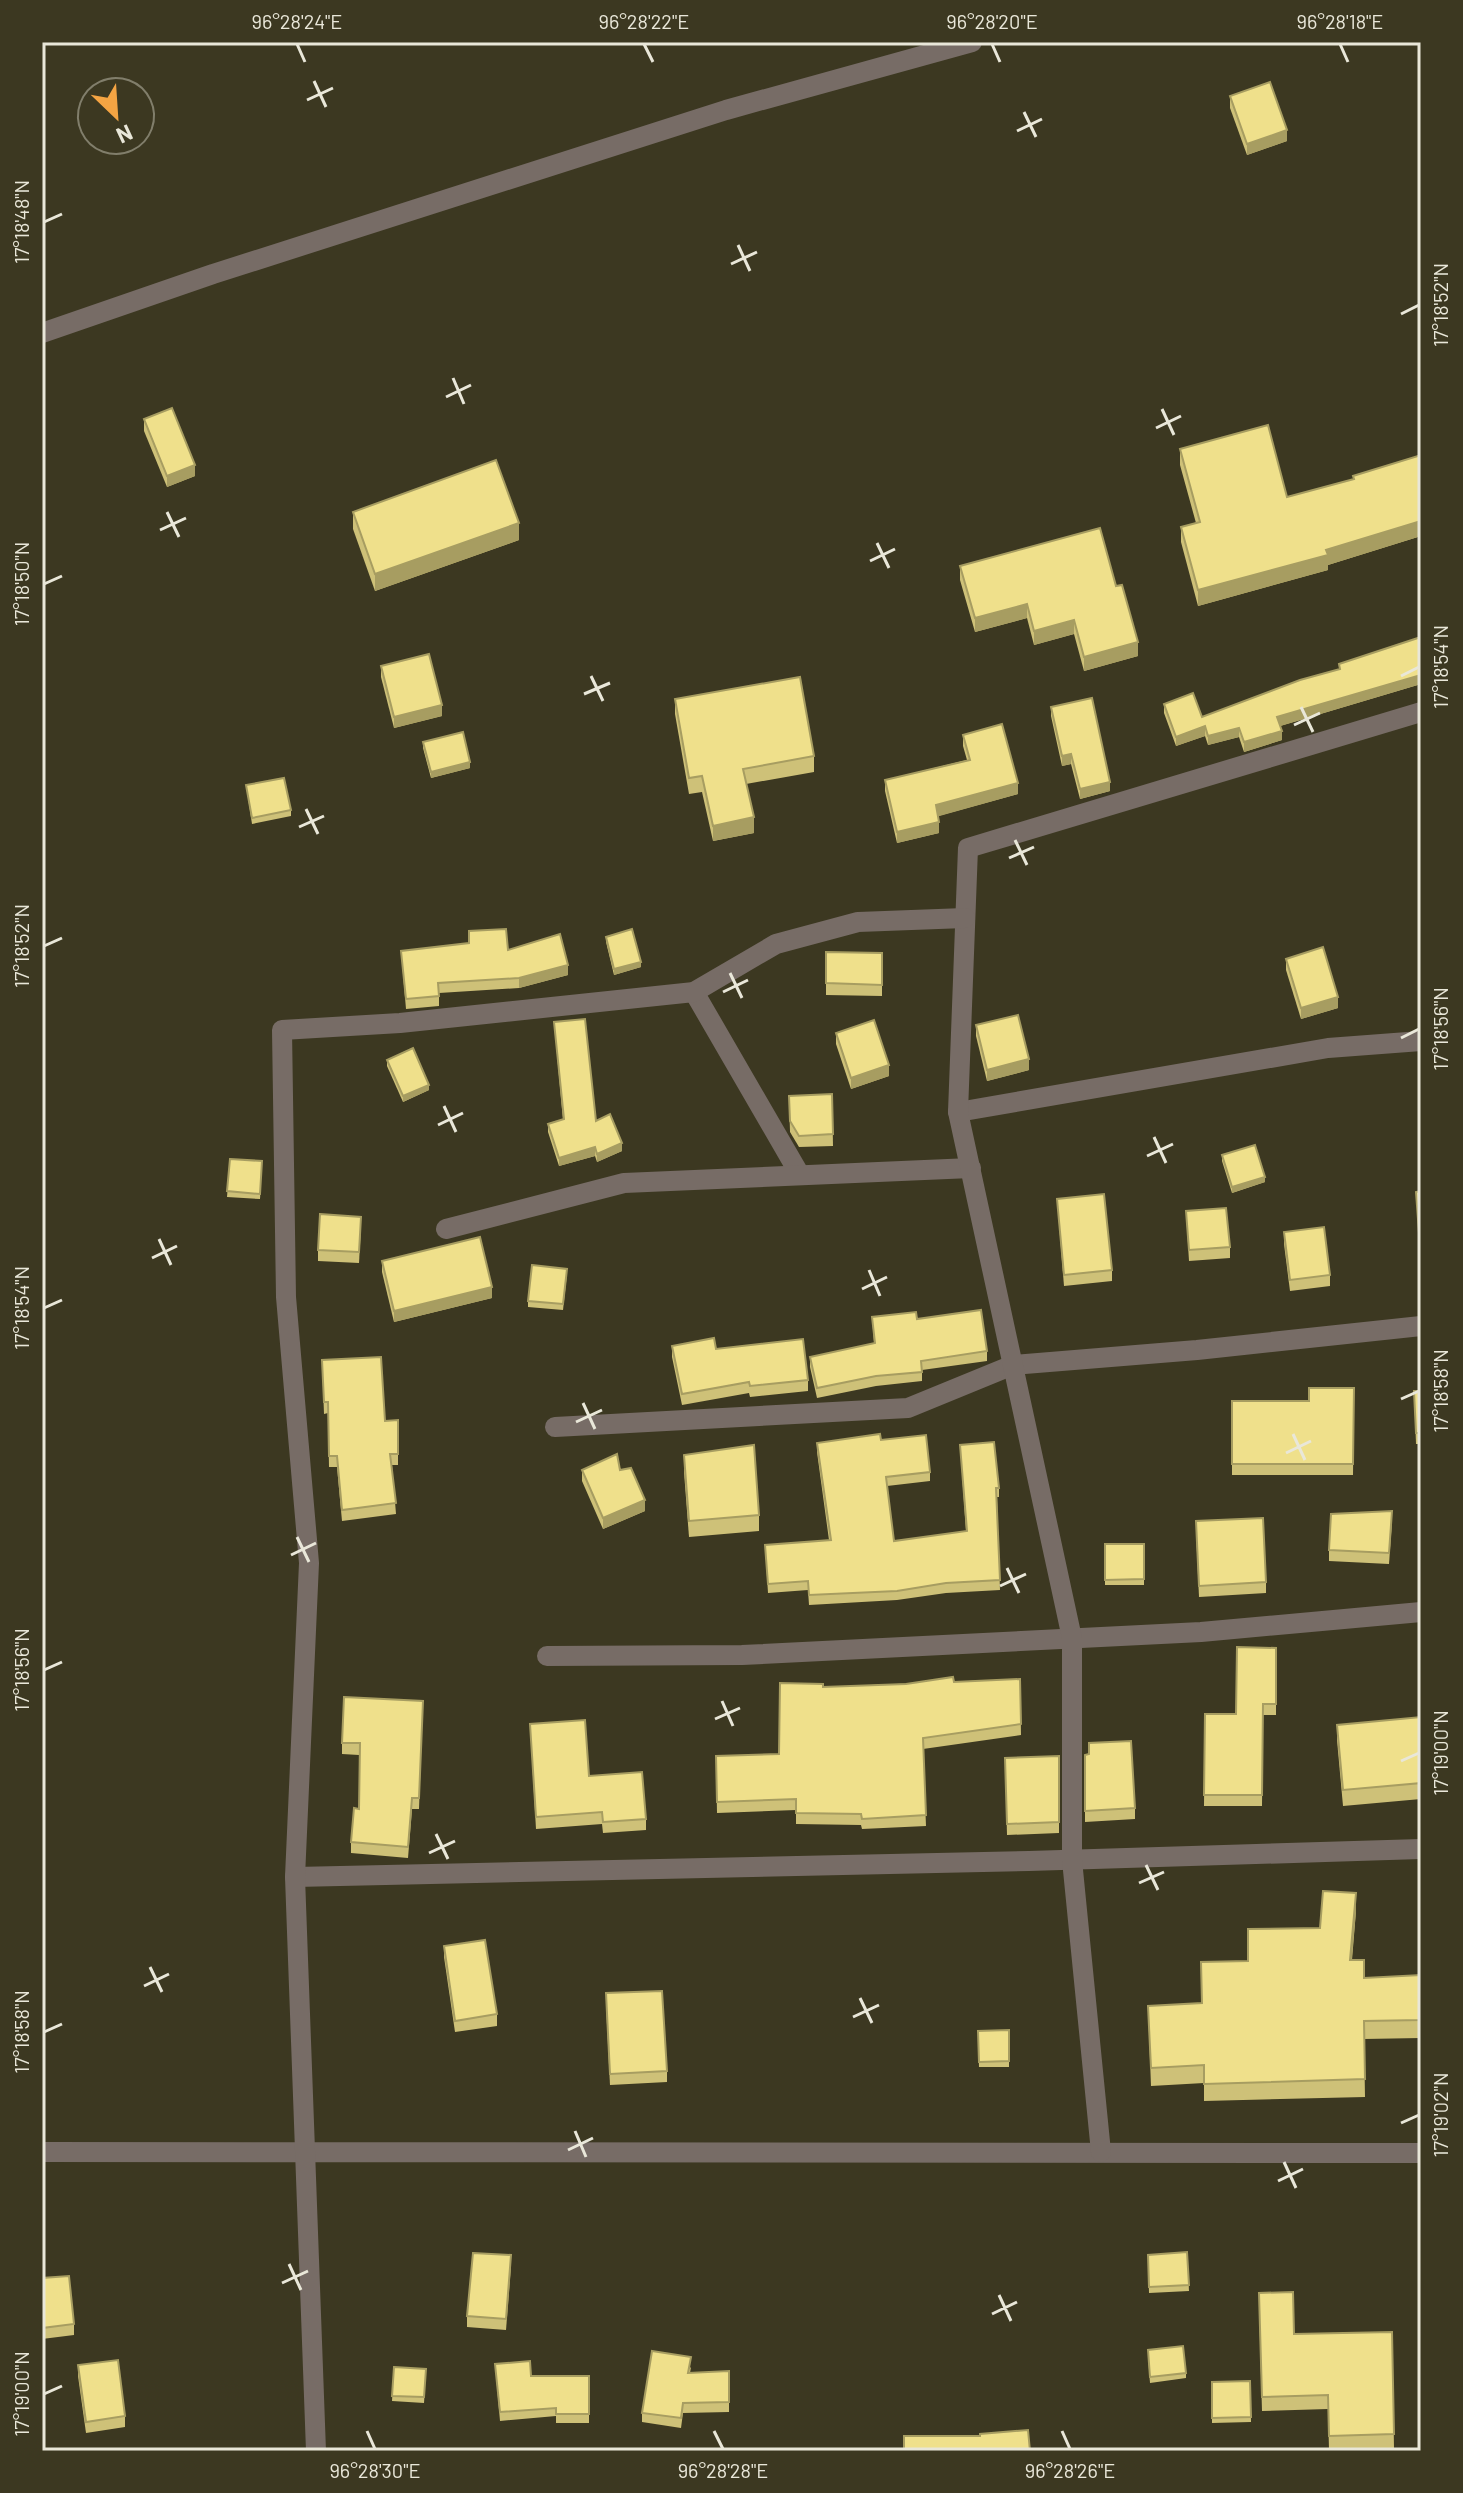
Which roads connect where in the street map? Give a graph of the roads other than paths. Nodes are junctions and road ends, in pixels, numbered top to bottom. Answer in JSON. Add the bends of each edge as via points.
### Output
{"nodes":[{"id":1,"x":972,"y":42,"type":"edge"},
{"id":2,"x":42,"y":333,"type":"edge"},
{"id":3,"x":1421,"y":712,"type":"edge"},
{"id":4,"x":965,"y":918,"type":"junction"},
{"id":5,"x":694,"y":992,"type":"junction"},
{"id":6,"x":1421,"y":1041,"type":"edge"},
{"id":7,"x":958,"y":1112,"type":"junction"},
{"id":8,"x":971,"y":1168,"type":"junction"},
{"id":9,"x":800,"y":1175,"type":"junction"},
{"id":10,"x":446,"y":1229,"type":"dead end"},
{"id":11,"x":1421,"y":1326,"type":"edge"},
{"id":12,"x":1013,"y":1365,"type":"junction"},
{"id":13,"x":555,"y":1427,"type":"dead end"},
{"id":14,"x":1421,"y":1612,"type":"edge"},
{"id":15,"x":1072,"y":1638,"type":"junction"},
{"id":16,"x":547,"y":1656,"type":"dead end"},
{"id":17,"x":1421,"y":1849,"type":"edge"},
{"id":18,"x":1072,"y":1860,"type":"junction"},
{"id":19,"x":295,"y":1877,"type":"junction"},
{"id":20,"x":42,"y":2152,"type":"edge"},
{"id":21,"x":1101,"y":2152,"type":"junction"},
{"id":22,"x":1421,"y":2153,"type":"edge"},
{"id":23,"x":305,"y":2154,"type":"junction"},
{"id":24,"x":316,"y":2451,"type":"edge"}],
"edges":[{"from":1,"to":2,"type":"street","via":[[726,110]]},
{"from":3,"to":4,"type":"street","via":[[968,848]]},
{"from":4,"to":5,"type":"street","via":[[858,922],[776,944]]},
{"from":4,"to":7,"type":"street"},
{"from":5,"to":9,"type":"street"},
{"from":5,"to":19,"type":"street","via":[[282,1030],[286,1297],[309,1563]]},
{"from":6,"to":7,"type":"street","via":[[1328,1048]]},
{"from":7,"to":8,"type":"street"},
{"from":8,"to":9,"type":"street"},
{"from":8,"to":12,"type":"street"},
{"from":9,"to":10,"type":"street","via":[[624,1183]]},
{"from":11,"to":12,"type":"street"},
{"from":12,"to":13,"type":"street","via":[[908,1408]]},
{"from":12,"to":15,"type":"street"},
{"from":14,"to":15,"type":"street"},
{"from":15,"to":16,"type":"street","via":[[742,1655]]},
{"from":15,"to":18,"type":"street"},
{"from":17,"to":18,"type":"street"},
{"from":18,"to":19,"type":"street"},
{"from":18,"to":21,"type":"street"},
{"from":19,"to":23,"type":"street"},
{"from":20,"to":23,"type":"street"},
{"from":21,"to":22,"type":"street"},
{"from":21,"to":23,"type":"street"},
{"from":23,"to":24,"type":"street"}]}
